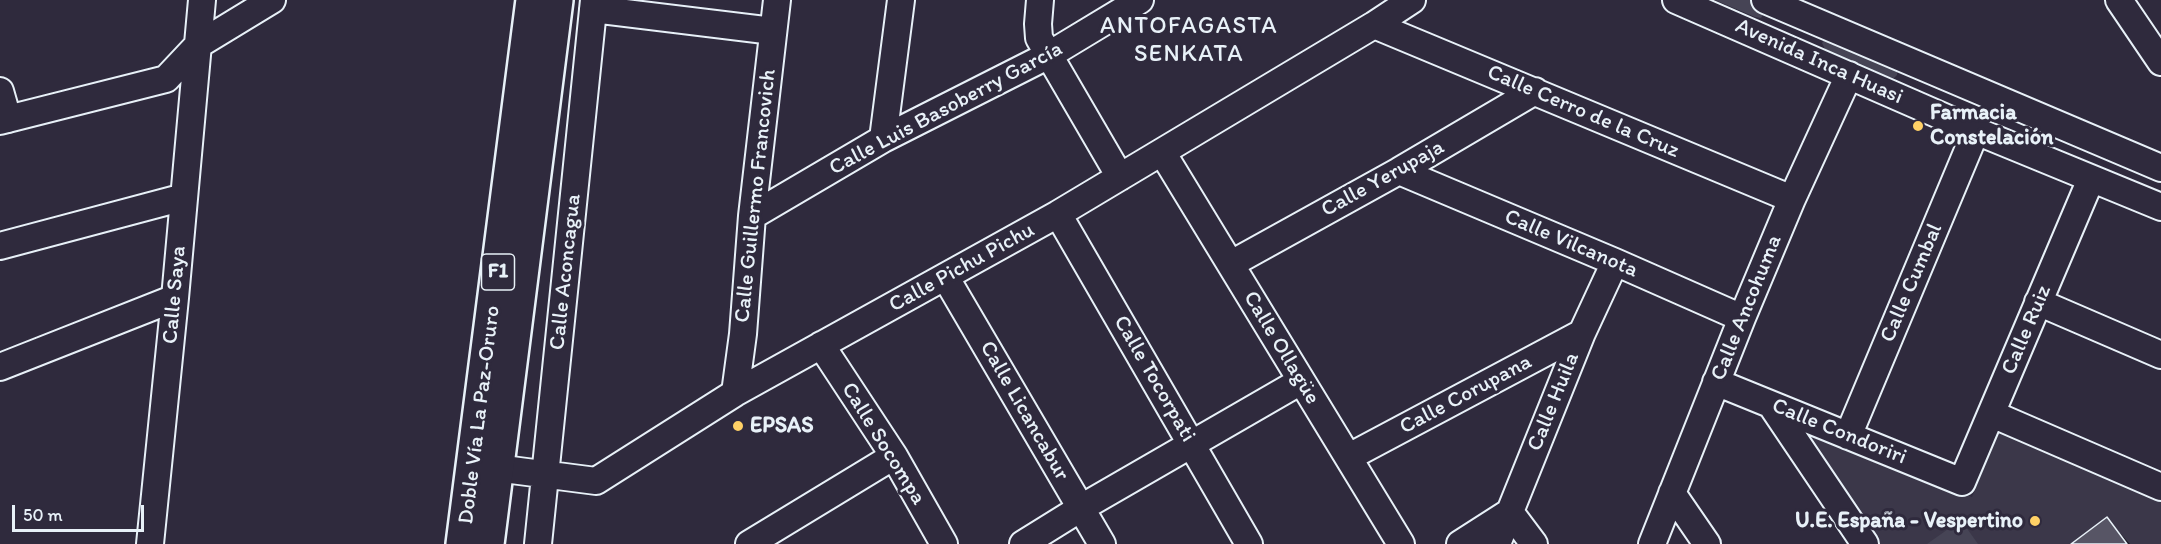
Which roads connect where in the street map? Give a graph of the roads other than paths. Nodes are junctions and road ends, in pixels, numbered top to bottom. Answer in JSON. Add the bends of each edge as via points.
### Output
{"nodes":[{"id":1,"x":202,"y":0,"type":"edge"},
{"id":2,"x":272,"y":0,"type":"edge"},
{"id":3,"x":532,"y":0,"type":"edge"},
{"id":4,"x":556,"y":0,"type":"edge"},
{"id":5,"x":777,"y":0,"type":"edge"},
{"id":6,"x":901,"y":0,"type":"edge"},
{"id":7,"x":1040,"y":0,"type":"edge"},
{"id":8,"x":1140,"y":0,"type":"edge"},
{"id":9,"x":1412,"y":0,"type":"edge"},
{"id":10,"x":1676,"y":0,"type":"edge"},
{"id":11,"x":1765,"y":0,"type":"edge"},
{"id":12,"x":594,"y":4,"type":"edge"},
{"id":13,"x":2130,"y":4,"type":"edge"},
{"id":14,"x":1798,"y":14,"type":"junction"},
{"id":15,"x":1374,"y":25,"type":"junction"},
{"id":16,"x":773,"y":31,"type":"junction"},
{"id":17,"x":198,"y":45,"type":"junction"},
{"id":18,"x":1787,"y":48,"type":"junction"},
{"id":19,"x":1048,"y":55,"type":"junction"},
{"id":20,"x":2161,"y":62,"type":"edge"},
{"id":21,"x":1849,"y":75,"type":"junction"},
{"id":22,"x":1939,"y":75,"type":"junction"},
{"id":23,"x":0,"y":91,"type":"edge"},
{"id":24,"x":1534,"y":91,"type":"junction"},
{"id":25,"x":1924,"y":108,"type":"junction"},
{"id":26,"x":4,"y":120,"type":"edge"},
{"id":27,"x":1976,"y":131,"type":"junction"},
{"id":28,"x":883,"y":139,"type":"junction"},
{"id":29,"x":1162,"y":152,"type":"junction"},
{"id":30,"x":2161,"y":168,"type":"edge"},
{"id":31,"x":1399,"y":171,"type":"junction"},
{"id":32,"x":1120,"y":177,"type":"junction"},
{"id":33,"x":2091,"y":179,"type":"junction"},
{"id":34,"x":184,"y":197,"type":"junction"},
{"id":35,"x":1792,"y":199,"type":"junction"},
{"id":36,"x":2161,"y":207,"type":"edge"},
{"id":37,"x":1058,"y":214,"type":"junction"},
{"id":38,"x":752,"y":216,"type":"junction"},
{"id":39,"x":0,"y":246,"type":"edge"},
{"id":40,"x":1615,"y":262,"type":"junction"},
{"id":41,"x":1231,"y":264,"type":"junction"},
{"id":42,"x":946,"y":278,"type":"junction"},
{"id":43,"x":175,"y":298,"type":"junction"},
{"id":44,"x":2038,"y":302,"type":"junction"},
{"id":45,"x":1742,"y":318,"type":"junction"},
{"id":46,"x":1582,"y":333,"type":"junction"},
{"id":47,"x":821,"y":345,"type":"junction"},
{"id":48,"x":2161,"y":354,"type":"edge"},
{"id":49,"x":0,"y":367,"type":"edge"},
{"id":50,"x":1300,"y":381,"type":"junction"},
{"id":51,"x":1716,"y":382,"type":"junction"},
{"id":52,"x":735,"y":393,"type":"junction"},
{"id":53,"x":1772,"y":406,"type":"junction"},
{"id":54,"x":1992,"y":414,"type":"junction"},
{"id":55,"x":1848,"y":436,"type":"junction"},
{"id":56,"x":1192,"y":445,"type":"junction"},
{"id":57,"x":894,"y":456,"type":"junction"},
{"id":58,"x":1349,"y":457,"type":"junction"},
{"id":59,"x":496,"y":468,"type":"junction"},
{"id":60,"x":546,"y":474,"type":"junction"},
{"id":61,"x":1962,"y":482,"type":"joint"},
{"id":62,"x":2161,"y":487,"type":"edge"},
{"id":63,"x":1672,"y":493,"type":"junction"},
{"id":64,"x":1081,"y":508,"type":"junction"},
{"id":65,"x":1510,"y":512,"type":"junction"},
{"id":66,"x":150,"y":544,"type":"edge"},
{"id":67,"x":463,"y":544,"type":"edge"},
{"id":68,"x":487,"y":544,"type":"edge"},
{"id":69,"x":538,"y":544,"type":"edge"},
{"id":70,"x":749,"y":544,"type":"edge"},
{"id":71,"x":944,"y":544,"type":"edge"},
{"id":72,"x":1023,"y":544,"type":"edge"},
{"id":73,"x":1102,"y":544,"type":"edge"},
{"id":74,"x":1249,"y":544,"type":"edge"},
{"id":75,"x":1401,"y":544,"type":"edge"},
{"id":76,"x":1460,"y":544,"type":"edge"},
{"id":77,"x":1497,"y":544,"type":"edge"},
{"id":78,"x":1534,"y":544,"type":"edge"},
{"id":79,"x":1652,"y":544,"type":"edge"},
{"id":80,"x":1707,"y":544,"type":"edge"},
{"id":81,"x":1865,"y":544,"type":"edge"}],
"edges":[{"from":1,"to":17,"type":"street","name":"Calle Saya"},
{"from":2,"to":17,"type":"street"},
{"from":3,"to":67,"type":"highway","name":"Doble Vía La Paz-Oruro","number":"F1"},
{"from":4,"to":59,"type":"highway","name":"Doble Vía La Paz-Oruro","number":"F1"},
{"from":5,"to":16,"type":"street","name":"Calle Guillermo Francovich"},
{"from":6,"to":28,"type":"street"},
{"from":7,"to":19,"type":"street","via":[[1040,38]]},
{"from":8,"to":19,"type":"street","name":"Calle Luis Basoberry García"},
{"from":9,"to":15,"type":"street","name":"Calle Pichu Pichu"},
{"from":10,"to":18,"type":"street","name":"Avenida Inca Huasi"},
{"from":11,"to":14,"type":"street","name":"Avenida Inca Huasi"},
{"from":12,"to":16,"type":"street"},
{"from":12,"to":60,"type":"street","name":"Calle Aconcagua"},
{"from":13,"to":20,"type":"street"},
{"from":14,"to":18,"type":"street"},
{"from":14,"to":22,"type":"street","name":"Avenida Inca Huasi"},
{"from":15,"to":24,"type":"street","name":"Calle Cerro de la Cruz"},
{"from":15,"to":29,"type":"street","name":"Calle Pichu Pichu"},
{"from":16,"to":38,"type":"street","name":"Calle Guillermo Francovich"},
{"from":17,"to":26,"type":"street","via":[[166,79]]},
{"from":17,"to":34,"type":"street","name":"Calle Saya"},
{"from":18,"to":21,"type":"street","name":"Avenida Inca Huasi"},
{"from":19,"to":28,"type":"street","name":"Calle Luis Basoberry García"},
{"from":19,"to":32,"type":"street"},
{"from":21,"to":25,"type":"street","name":"Avenida Inca Huasi"},
{"from":21,"to":35,"type":"street","name":"Calle Ancohuma"},
{"from":22,"to":25,"type":"street"},
{"from":22,"to":30,"type":"street","name":"Avenida Inca Huasi"},
{"from":23,"to":26,"type":"street"},
{"from":24,"to":31,"type":"street","name":"Calle Yerupaja"},
{"from":24,"to":35,"type":"street","name":"Calle Cerro de la Cruz"},
{"from":25,"to":27,"type":"street","name":"Avenida Inca Huasi"},
{"from":27,"to":33,"type":"street","name":"Avenida Inca Huasi"},
{"from":27,"to":55,"type":"street","name":"Calle Cumbal"},
{"from":28,"to":38,"type":"street","name":"Calle Luis Basoberry García"},
{"from":29,"to":32,"type":"street","name":"Calle Pichu Pichu"},
{"from":29,"to":41,"type":"street","name":"Calle Ollagüe"},
{"from":31,"to":40,"type":"street","name":"Calle Vilcanota"},
{"from":31,"to":41,"type":"street","name":"Calle Yerupaja"},
{"from":32,"to":37,"type":"street","name":"Calle Pichu Pichu"},
{"from":33,"to":36,"type":"street","name":"Avenida Inca Huasi"},
{"from":33,"to":44,"type":"street","name":"Calle Ruiz"},
{"from":34,"to":39,"type":"street"},
{"from":34,"to":43,"type":"street","name":"Calle Saya"},
{"from":35,"to":45,"type":"street","name":"Calle Ancohuma"},
{"from":37,"to":42,"type":"street","name":"Calle Pichu Pichu"},
{"from":37,"to":56,"type":"street","name":"Calle Tocorpati"},
{"from":38,"to":52,"type":"street","name":"Calle Guillermo Francovich"},
{"from":40,"to":45,"type":"street","name":"Calle Vilcanota"},
{"from":40,"to":46,"type":"street","name":"Calle Huila"},
{"from":41,"to":50,"type":"street","name":"Calle Ollagüe"},
{"from":42,"to":47,"type":"street","name":"Calle Pichu Pichu"},
{"from":42,"to":64,"type":"street","name":"Calle Licancabur"},
{"from":43,"to":49,"type":"street"},
{"from":43,"to":66,"type":"street","name":"Calle Saya"},
{"from":44,"to":48,"type":"street"},
{"from":44,"to":54,"type":"street","name":"Calle Ruiz"},
{"from":45,"to":51,"type":"street","name":"Calle Ancohuma"},
{"from":46,"to":58,"type":"street","name":"Calle Corupana"},
{"from":46,"to":65,"type":"street","name":"Calle Huila"},
{"from":47,"to":52,"type":"street","name":"Calle Pichu Pichu"},
{"from":47,"to":57,"type":"street","name":"Calle Socompa"},
{"from":50,"to":56,"type":"street"},
{"from":50,"to":58,"type":"street","name":"Calle Ollagüe"},
{"from":51,"to":53,"type":"street","name":"Calle Condoriri"},
{"from":51,"to":63,"type":"street","name":"Calle Ancohuma"},
{"from":52,"to":60,"type":"street","name":"Calle Pichu Pichu","via":[[596,481]]},
{"from":53,"to":55,"type":"street","name":"Calle Condoriri"},
{"from":53,"to":81,"type":"street"},
{"from":54,"to":61,"type":"street","name":"Calle Ruiz"},
{"from":54,"to":62,"type":"street"},
{"from":55,"to":61,"type":"street","name":"Calle Condoriri"},
{"from":56,"to":64,"type":"street"},
{"from":56,"to":74,"type":"street","name":"Calle Tocorpati"},
{"from":57,"to":70,"type":"street"},
{"from":57,"to":71,"type":"street","name":"Calle Socompa"},
{"from":58,"to":75,"type":"street","name":"Calle Ollagüe"},
{"from":59,"to":60,"type":"street","name":"Calle Pichu Pichu"},
{"from":59,"to":68,"type":"highway","name":"Doble Vía La Paz-Oruro","number":"F1"},
{"from":60,"to":69,"type":"street","name":"Calle Aconcagua"},
{"from":63,"to":79,"type":"street","name":"Calle Ancohuma"},
{"from":63,"to":80,"type":"street"},
{"from":64,"to":72,"type":"street"},
{"from":64,"to":73,"type":"street","name":"Calle Licancabur"},
{"from":65,"to":76,"type":"street"},
{"from":65,"to":77,"type":"street","name":"Calle Huila"},
{"from":65,"to":78,"type":"street"}]}
